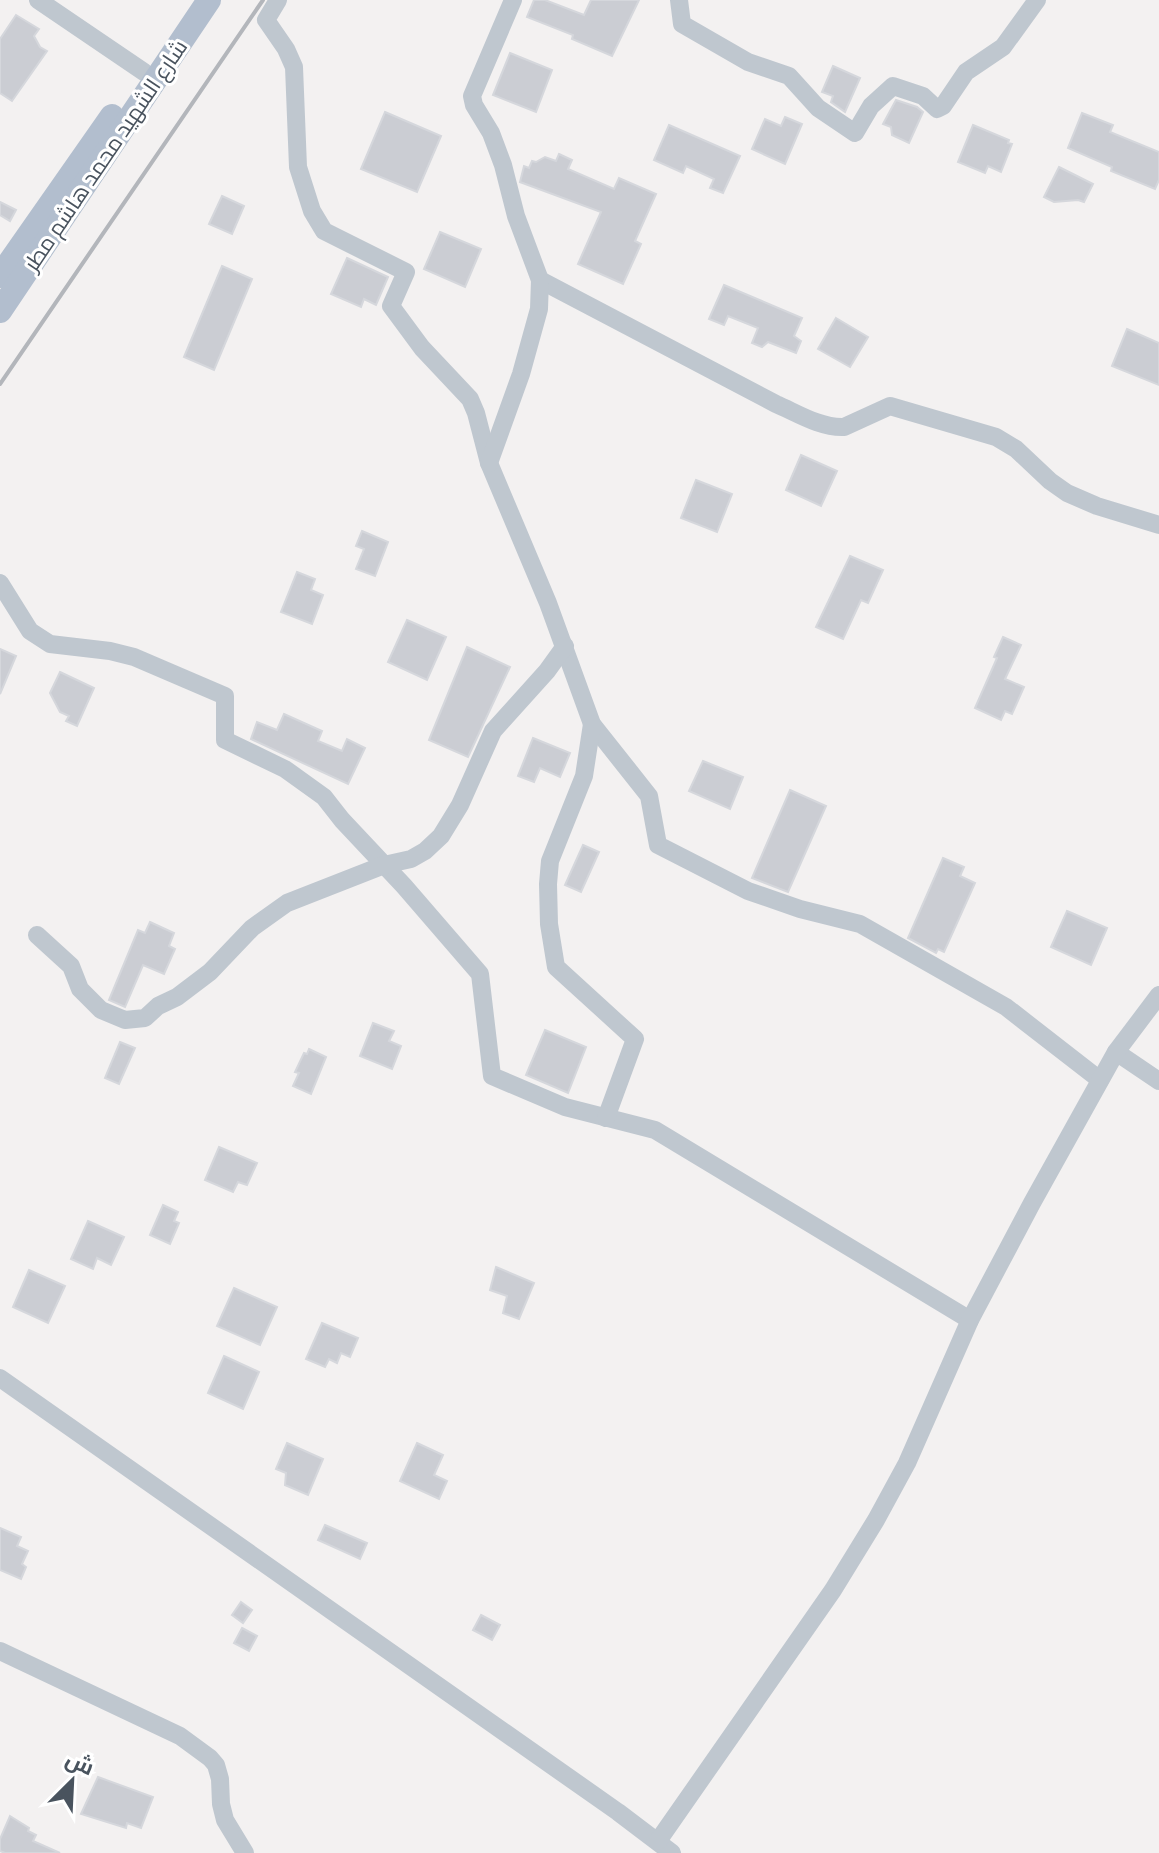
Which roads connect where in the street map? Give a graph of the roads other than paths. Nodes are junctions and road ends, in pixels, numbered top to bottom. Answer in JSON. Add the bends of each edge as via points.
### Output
{"nodes":[{"id":1,"x":38,"y":0,"type":"edge"},
{"id":2,"x":194,"y":0,"type":"edge"},
{"id":3,"x":209,"y":0,"type":"edge"},
{"id":4,"x":278,"y":0,"type":"edge"},
{"id":5,"x":513,"y":0,"type":"edge"},
{"id":6,"x":679,"y":0,"type":"edge"},
{"id":7,"x":1037,"y":0,"type":"edge"},
{"id":8,"x":144,"y":72,"type":"junction"},
{"id":9,"x":540,"y":280,"type":"junction"},
{"id":10,"x":3,"y":293,"type":"edge"},
{"id":11,"x":489,"y":463,"type":"junction"},
{"id":12,"x":1159,"y":525,"type":"edge"},
{"id":13,"x":0,"y":583,"type":"edge"},
{"id":14,"x":565,"y":646,"type":"junction"},
{"id":15,"x":592,"y":724,"type":"junction"},
{"id":16,"x":384,"y":865,"type":"junction"},
{"id":17,"x":37,"y":935,"type":"dead end"},
{"id":18,"x":1159,"y":995,"type":"edge"},
{"id":19,"x":1116,"y":1052,"type":"junction"},
{"id":20,"x":1100,"y":1080,"type":"junction"},
{"id":21,"x":1159,"y":1081,"type":"edge"},
{"id":22,"x":606,"y":1118,"type":"junction"},
{"id":23,"x":970,"y":1320,"type":"junction"},
{"id":24,"x":0,"y":1378,"type":"edge"},
{"id":25,"x":0,"y":1651,"type":"edge"},
{"id":26,"x":665,"y":1847,"type":"edge"},
{"id":27,"x":242,"y":1852,"type":"edge"}],
"edges":[{"from":1,"to":8,"type":"street"},
{"from":2,"to":8,"type":"main road","name":"شارع الشهيد محمد هاشم مطر"},
{"from":3,"to":10,"type":"main road","name":"شارع الشهيد محمد هاشم مطر"},
{"from":4,"to":11,"type":"street","via":[[266,20],[294,67],[298,167],[312,211],[324,231],[406,272],[391,306],[470,399]]},
{"from":5,"to":9,"type":"street","via":[[472,96],[503,165]]},
{"from":6,"to":7,"type":"street","via":[[682,24],[748,62],[789,76],[818,108],[855,133],[871,106],[893,86],[923,96],[937,109],[943,106],[966,72],[1003,47]]},
{"from":8,"to":10,"type":"main road","name":"شارع الشهيد محمد هاشم مطر"},
{"from":9,"to":11,"type":"street","via":[[539,309],[521,374]]},
{"from":9,"to":12,"type":"street","via":[[813,421],[844,427],[890,406],[980,431],[1016,449],[1067,493]]},
{"from":11,"to":14,"type":"street"},
{"from":13,"to":16,"type":"street","via":[[30,631],[50,644],[134,657],[225,696],[225,740],[285,769],[324,797]]},
{"from":14,"to":15,"type":"street"},
{"from":14,"to":16,"type":"street","via":[[493,731],[441,836],[411,859]]},
{"from":15,"to":20,"type":"street","via":[[649,796],[658,845],[748,891],[860,924],[1006,1007]]},
{"from":15,"to":22,"type":"street","via":[[584,776],[550,861],[549,924],[556,967],[635,1039]]},
{"from":16,"to":17,"type":"street","via":[[274,910],[210,972],[145,1018],[125,1020],[101,1010],[80,989],[71,966]]},
{"from":16,"to":22,"type":"street","via":[[480,974],[492,1076]]},
{"from":18,"to":19,"type":"street"},
{"from":19,"to":20,"type":"street"},
{"from":19,"to":21,"type":"street"},
{"from":20,"to":23,"type":"street"},
{"from":22,"to":23,"type":"street","via":[[655,1130]]},
{"from":23,"to":26,"type":"street","via":[[876,1520]]},
{"from":24,"to":26,"type":"street"},
{"from":25,"to":27,"type":"street","via":[[180,1736],[210,1758],[220,1779],[225,1820]]}]}
